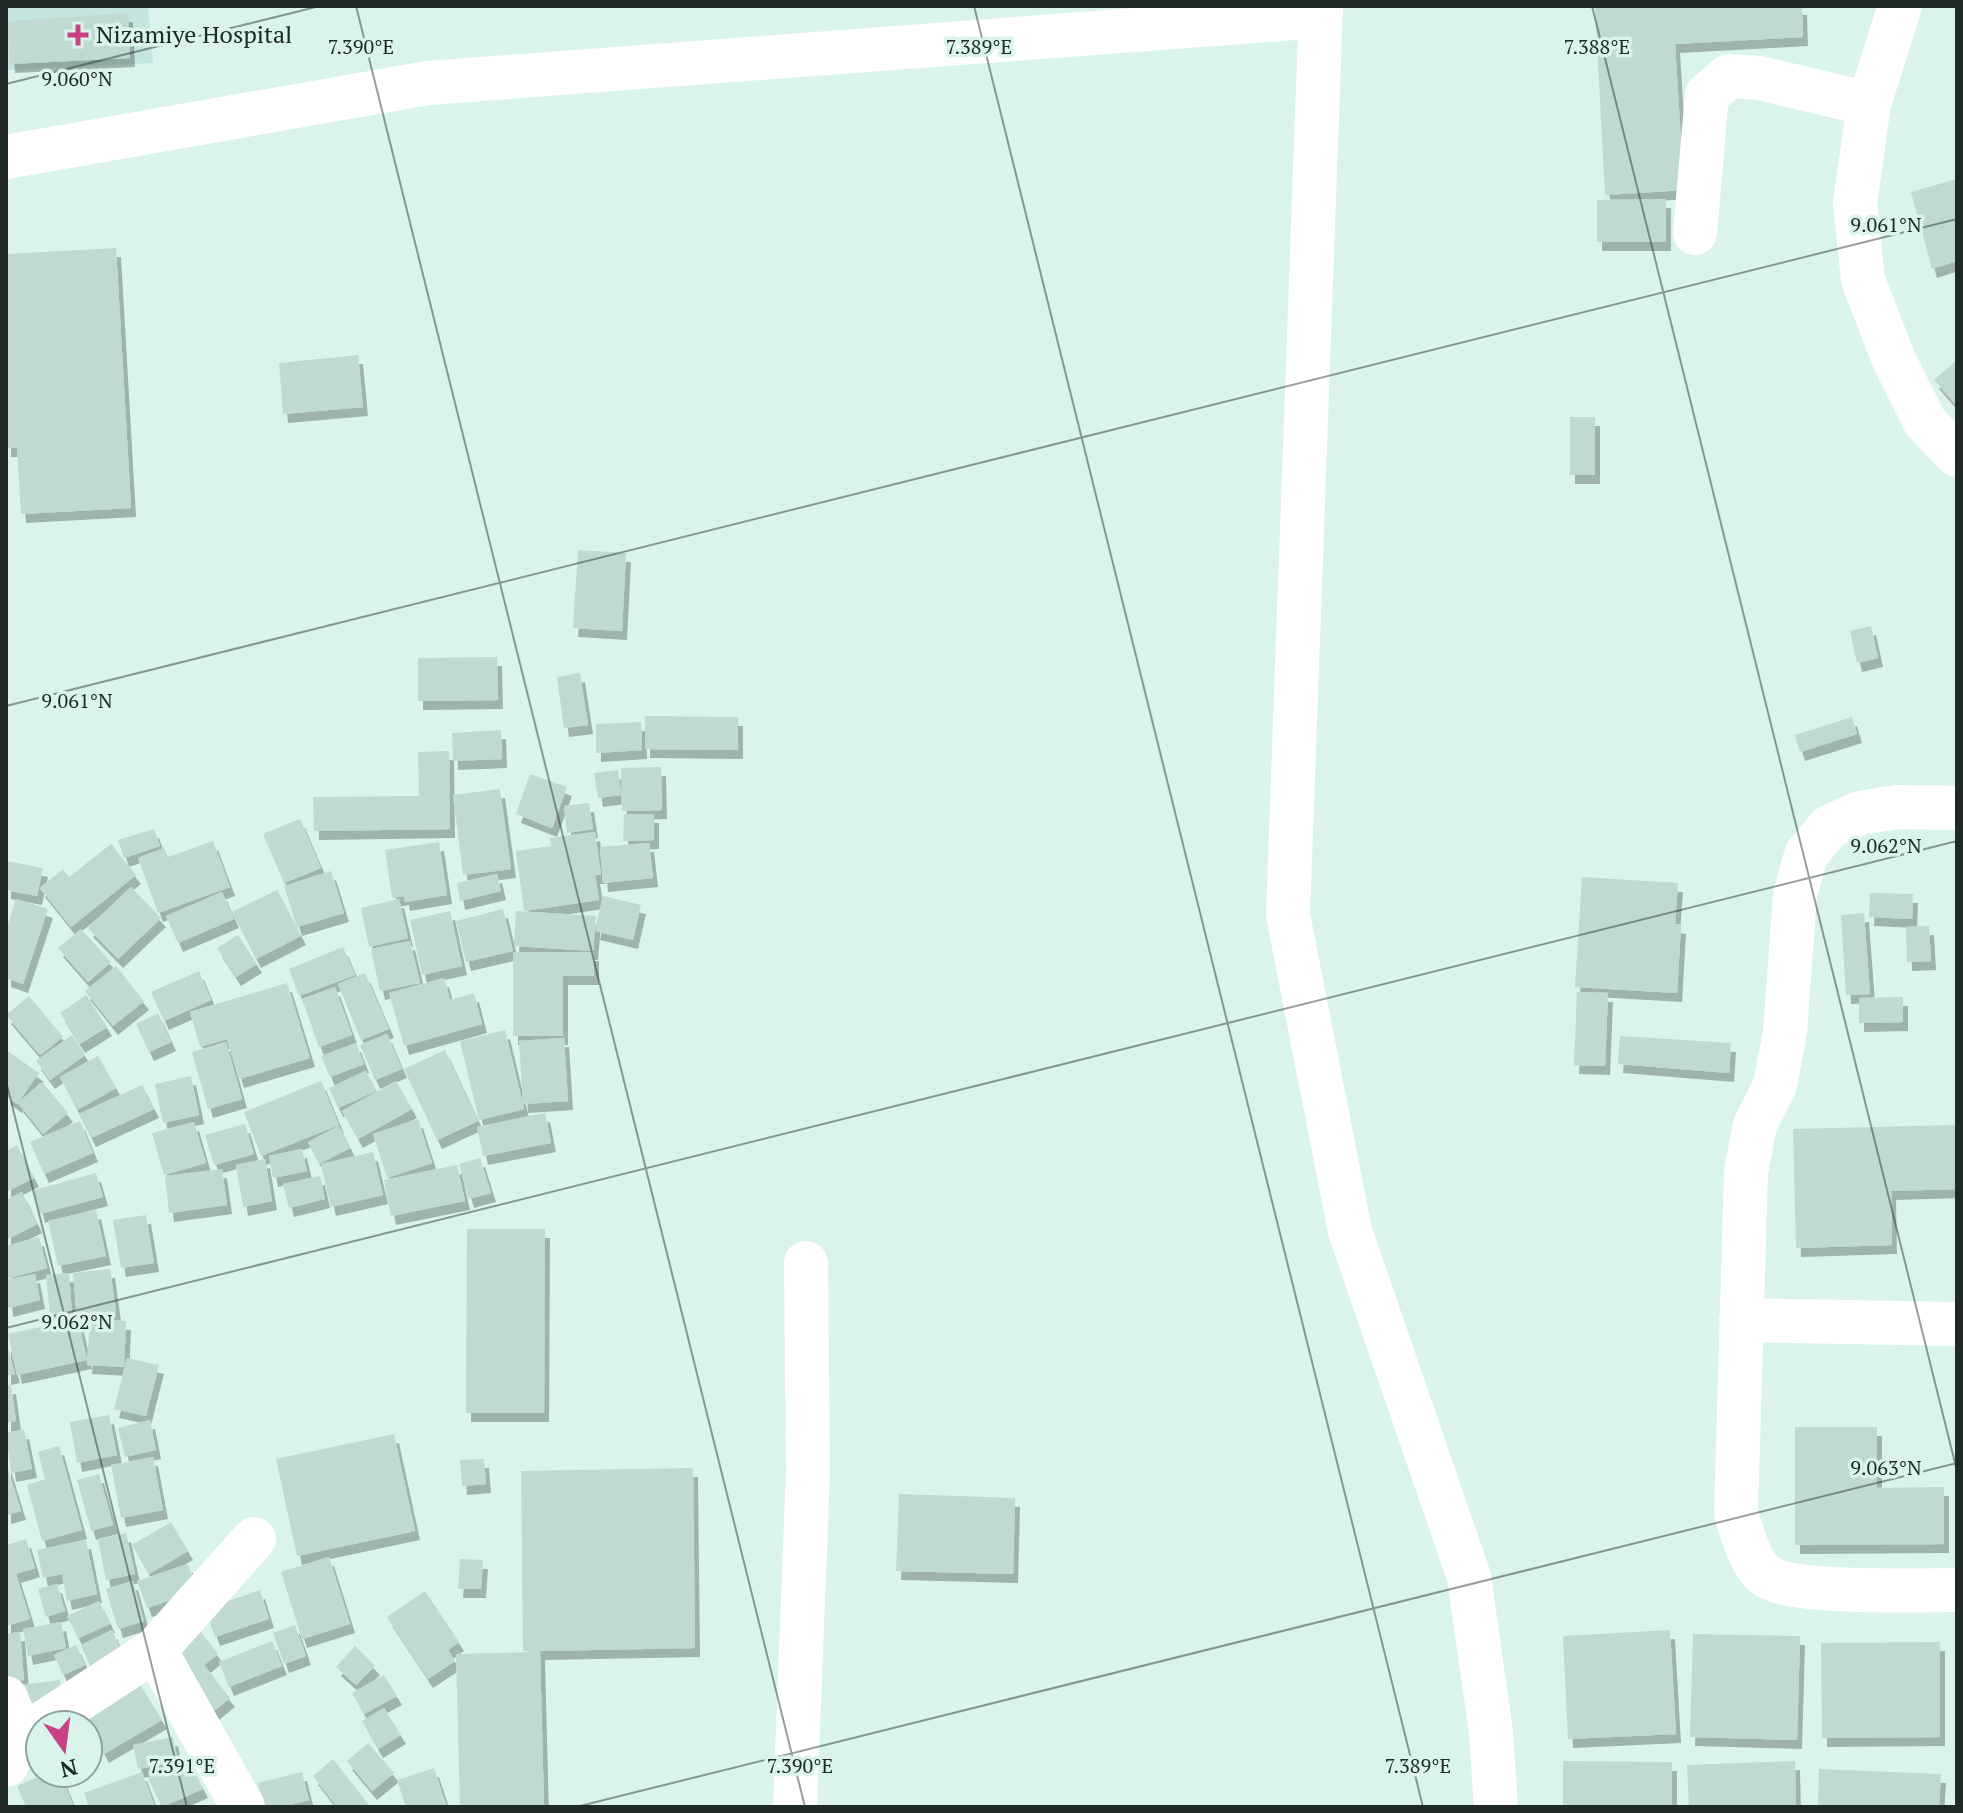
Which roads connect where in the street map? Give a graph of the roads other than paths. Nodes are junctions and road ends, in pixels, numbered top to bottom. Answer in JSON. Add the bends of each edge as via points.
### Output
{"nodes":[{"id":1,"x":1900,"y":6,"type":"edge"},
{"id":2,"x":1321,"y":11,"type":"edge"},
{"id":3,"x":1869,"y":104,"type":"junction"},
{"id":4,"x":6,"y":157,"type":"edge"},
{"id":5,"x":1695,"y":233,"type":"dead end"},
{"id":6,"x":1957,"y":455,"type":"edge"},
{"id":7,"x":1957,"y":808,"type":"edge"},
{"id":8,"x":806,"y":1263,"type":"dead end"},
{"id":9,"x":1741,"y":1320,"type":"junction"},
{"id":10,"x":1957,"y":1324,"type":"edge"},
{"id":11,"x":254,"y":1539,"type":"dead end"},
{"id":12,"x":1957,"y":1590,"type":"edge"},
{"id":13,"x":155,"y":1650,"type":"junction"},
{"id":14,"x":23,"y":1730,"type":"edge"},
{"id":15,"x":243,"y":1807,"type":"edge"},
{"id":16,"x":795,"y":1807,"type":"edge"},
{"id":17,"x":1496,"y":1807,"type":"edge"}],
"edges":[{"from":1,"to":3,"type":"street"},
{"from":2,"to":4,"type":"street","via":[[428,83]]},
{"from":2,"to":17,"type":"street","via":[[1288,915],[1350,1231],[1469,1577]]},
{"from":3,"to":5,"type":"street","via":[[1760,78],[1729,76],[1707,95]]},
{"from":3,"to":6,"type":"street","via":[[1855,203],[1863,280],[1925,422]]},
{"from":7,"to":9,"type":"street","via":[[1897,807],[1860,813],[1829,827],[1806,855],[1795,895],[1785,1032],[1775,1085],[1755,1125],[1746,1172]]},
{"from":8,"to":16,"type":"street","via":[[808,1471]]},
{"from":9,"to":10,"type":"street"},
{"from":9,"to":12,"type":"street","via":[[1736,1513],[1764,1575],[1798,1588]]},
{"from":11,"to":13,"type":"street"},
{"from":13,"to":14,"type":"street"},
{"from":13,"to":15,"type":"street"}]}
